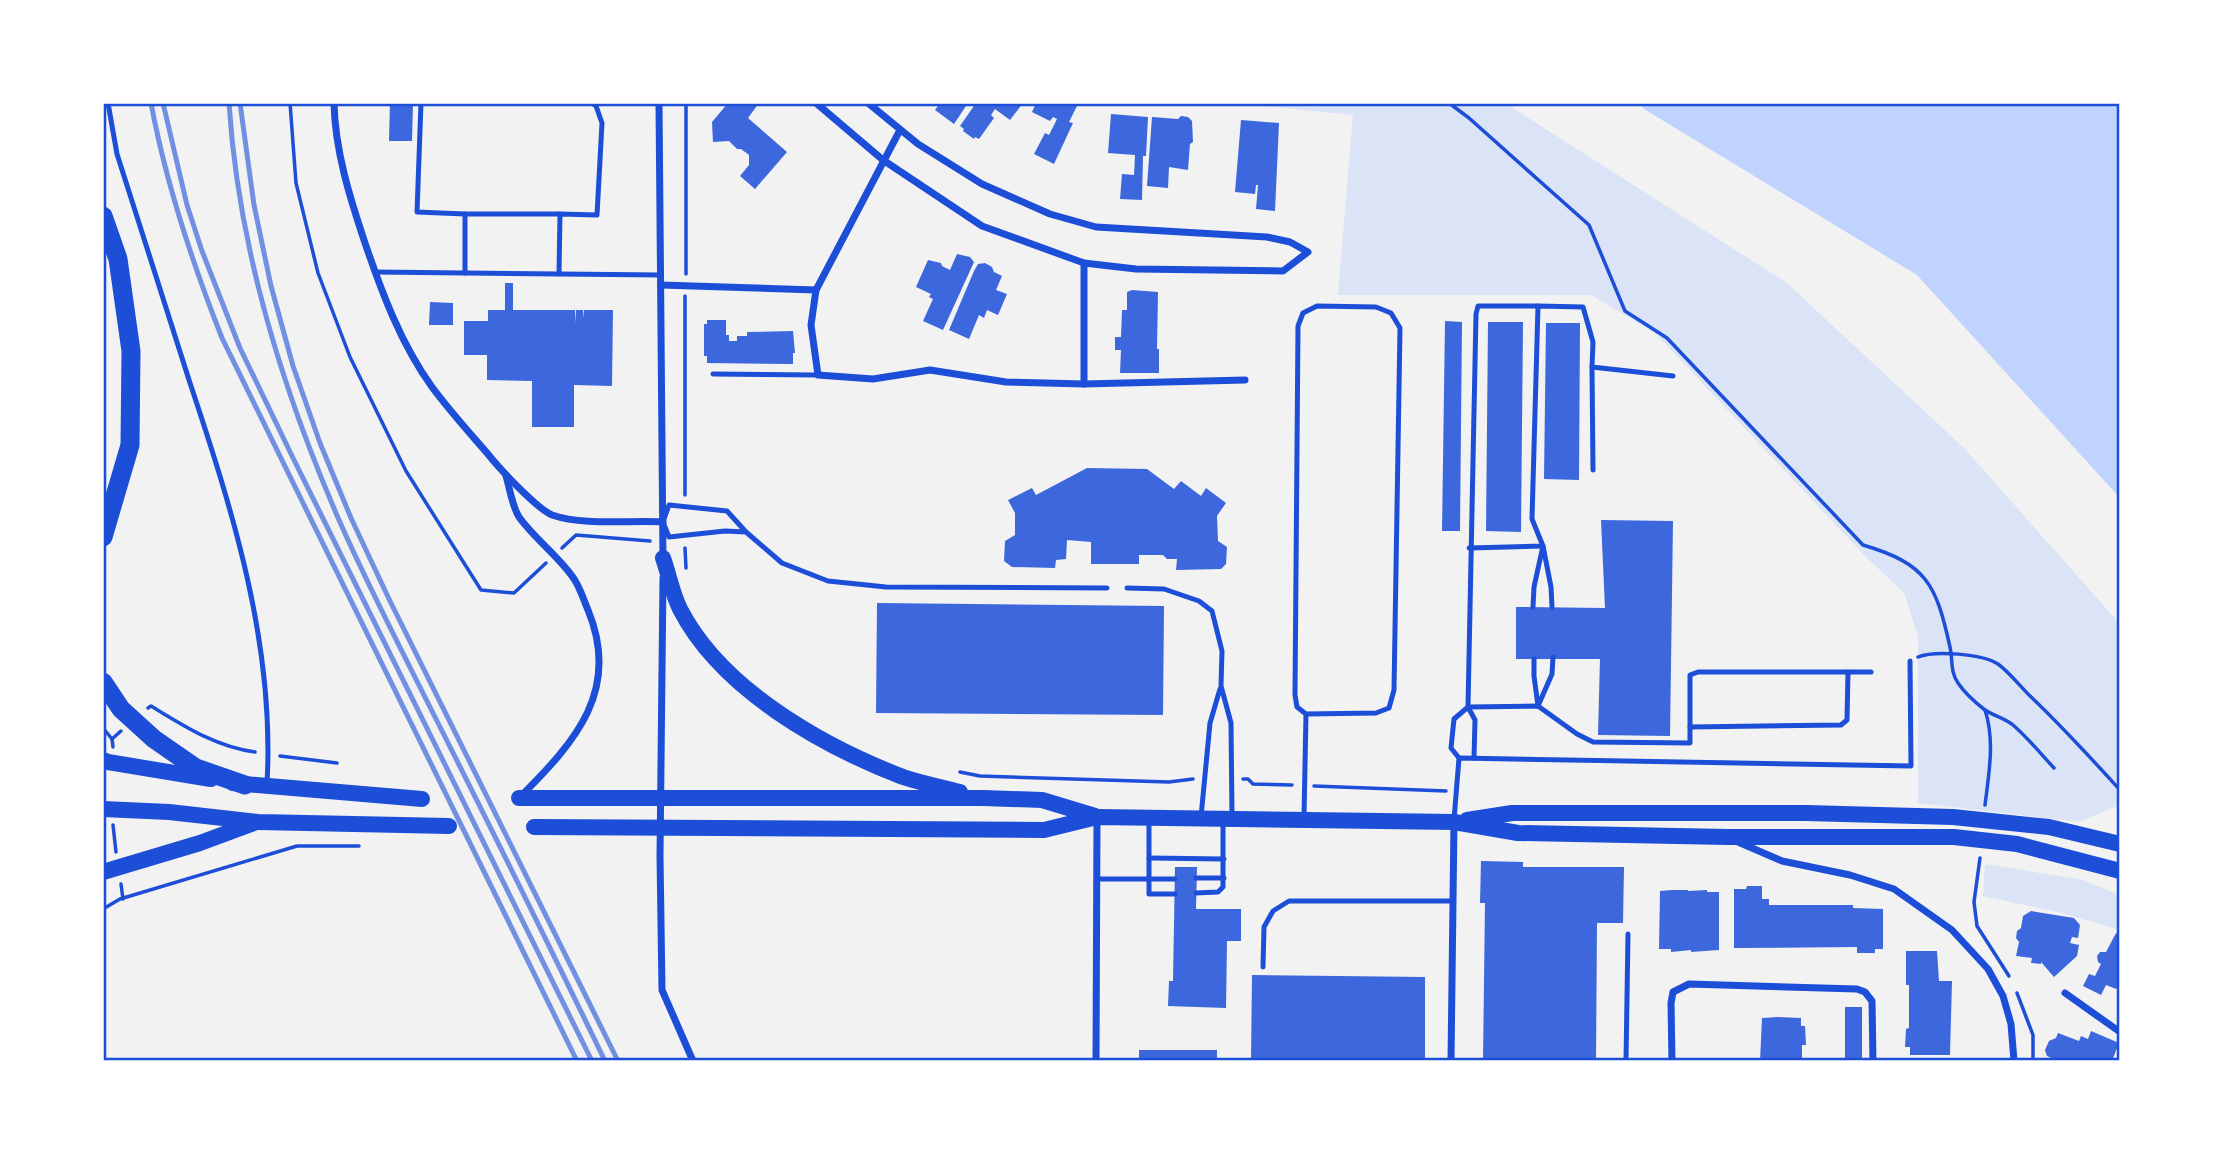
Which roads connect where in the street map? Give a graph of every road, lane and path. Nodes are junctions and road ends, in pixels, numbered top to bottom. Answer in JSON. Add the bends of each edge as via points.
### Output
{"nodes":[{"id":1,"x":108,"y":103,"type":"edge"},
{"id":2,"x":290,"y":103,"type":"edge"},
{"id":3,"x":334,"y":103,"type":"edge"},
{"id":4,"x":421,"y":103,"type":"edge"},
{"id":5,"x":592,"y":103,"type":"edge"},
{"id":6,"x":659,"y":103,"type":"edge"},
{"id":7,"x":686,"y":103,"type":"edge"},
{"id":8,"x":816,"y":103,"type":"edge"},
{"id":9,"x":868,"y":103,"type":"edge"},
{"id":10,"x":1449,"y":103,"type":"edge"},
{"id":11,"x":900,"y":130,"type":"junction"},
{"id":12,"x":883,"y":160,"type":"junction"},
{"id":13,"x":465,"y":214,"type":"junction"},
{"id":14,"x":561,"y":214,"type":"junction"},
{"id":15,"x":103,"y":216,"type":"edge"},
{"id":16,"x":1084,"y":263,"type":"junction"},
{"id":17,"x":375,"y":272,"type":"junction"},
{"id":18,"x":465,"y":273,"type":"junction"},
{"id":19,"x":559,"y":274,"type":"junction"},
{"id":20,"x":661,"y":275,"type":"junction"},
{"id":21,"x":662,"y":285,"type":"junction"},
{"id":22,"x":686,"y":286,"type":"junction"},
{"id":23,"x":817,"y":290,"type":"junction"},
{"id":24,"x":1538,"y":306,"type":"junction"},
{"id":25,"x":1592,"y":367,"type":"junction"},
{"id":26,"x":713,"y":374,"type":"dead end"},
{"id":27,"x":818,"y":375,"type":"junction"},
{"id":28,"x":1673,"y":376,"type":"dead end"},
{"id":29,"x":1245,"y":380,"type":"dead end"},
{"id":30,"x":1084,"y":384,"type":"junction"},
{"id":31,"x":1593,"y":470,"type":"dead end"},
{"id":32,"x":506,"y":476,"type":"junction"},
{"id":33,"x":686,"y":505,"type":"junction"},
{"id":34,"x":663,"y":522,"type":"junction"},
{"id":35,"x":746,"y":532,"type":"junction"},
{"id":36,"x":686,"y":536,"type":"junction"},
{"id":37,"x":103,"y":537,"type":"edge"},
{"id":38,"x":642,"y":541,"type":"dead end"},
{"id":39,"x":1543,"y":546,"type":"junction"},
{"id":40,"x":1469,"y":548,"type":"junction"},
{"id":41,"x":554,"y":555,"type":"junction"},
{"id":42,"x":663,"y":558,"type":"junction"},
{"id":43,"x":686,"y":577,"type":"dead end"},
{"id":44,"x":1107,"y":588,"type":"dead end"},
{"id":45,"x":1127,"y":588,"type":"dead end"},
{"id":46,"x":1533,"y":607,"type":"dead end"},
{"id":47,"x":1552,"y":607,"type":"dead end"},
{"id":48,"x":1951,"y":654,"type":"junction"},
{"id":49,"x":1553,"y":657,"type":"dead end"},
{"id":50,"x":1534,"y":659,"type":"dead end"},
{"id":51,"x":1910,"y":661,"type":"joint"},
{"id":52,"x":1848,"y":672,"type":"junction"},
{"id":53,"x":1871,"y":672,"type":"dead end"},
{"id":54,"x":103,"y":682,"type":"edge"},
{"id":55,"x":1221,"y":686,"type":"junction"},
{"id":56,"x":1538,"y":706,"type":"junction"},
{"id":57,"x":1468,"y":707,"type":"junction"},
{"id":58,"x":1985,"y":710,"type":"junction"},
{"id":59,"x":1306,"y":714,"type":"junction"},
{"id":60,"x":134,"y":721,"type":"junction"},
{"id":61,"x":1690,"y":727,"type":"junction"},
{"id":62,"x":112,"y":739,"type":"dead end"},
{"id":63,"x":269,"y":754,"type":"junction"},
{"id":64,"x":1460,"y":758,"type":"junction"},
{"id":65,"x":1474,"y":758,"type":"junction"},
{"id":66,"x":1990,"y":759,"type":"dead end"},
{"id":67,"x":103,"y":760,"type":"edge"},
{"id":68,"x":337,"y":763,"type":"dead end"},
{"id":69,"x":2054,"y":768,"type":"dead end"},
{"id":70,"x":955,"y":771,"type":"dead end"},
{"id":71,"x":1205,"y":778,"type":"junction"},
{"id":72,"x":1231,"y":778,"type":"junction"},
{"id":73,"x":245,"y":785,"type":"junction"},
{"id":74,"x":267,"y":786,"type":"junction"},
{"id":75,"x":1304,"y":786,"type":"junction"},
{"id":76,"x":2120,"y":790,"type":"edge"},
{"id":77,"x":1455,"y":791,"type":"junction"},
{"id":78,"x":519,"y":798,"type":"joint"},
{"id":79,"x":983,"y":798,"type":"junction"},
{"id":80,"x":422,"y":799,"type":"dead end"},
{"id":81,"x":103,"y":809,"type":"edge"},
{"id":82,"x":1097,"y":817,"type":"junction"},
{"id":83,"x":1149,"y":818,"type":"junction"},
{"id":84,"x":1201,"y":818,"type":"junction"},
{"id":85,"x":1228,"y":819,"type":"junction"},
{"id":86,"x":1304,"y":820,"type":"junction"},
{"id":87,"x":258,"y":822,"type":"junction"},
{"id":88,"x":1454,"y":822,"type":"junction"},
{"id":89,"x":449,"y":827,"type":"dead end"},
{"id":90,"x":534,"y":827,"type":"dead end"},
{"id":91,"x":1728,"y":837,"type":"junction"},
{"id":92,"x":2120,"y":844,"type":"edge"},
{"id":93,"x":359,"y":846,"type":"dead end"},
{"id":94,"x":1149,"y":858,"type":"junction"},
{"id":95,"x":1224,"y":859,"type":"junction"},
{"id":96,"x":2120,"y":871,"type":"edge"},
{"id":97,"x":103,"y":872,"type":"edge"},
{"id":98,"x":1196,"y":878,"type":"dead end"},
{"id":99,"x":1224,"y":878,"type":"junction"},
{"id":100,"x":1097,"y":879,"type":"junction"},
{"id":101,"x":1149,"y":879,"type":"junction"},
{"id":102,"x":1175,"y":879,"type":"dead end"},
{"id":103,"x":1196,"y":893,"type":"dead end"},
{"id":104,"x":1175,"y":894,"type":"dead end"},
{"id":105,"x":1453,"y":901,"type":"junction"},
{"id":106,"x":103,"y":909,"type":"edge"},
{"id":107,"x":1628,"y":934,"type":"dead end"},
{"id":108,"x":1263,"y":967,"type":"dead end"},
{"id":109,"x":2065,"y":993,"type":"dead end"},
{"id":110,"x":2120,"y":1032,"type":"edge"},
{"id":111,"x":693,"y":1061,"type":"edge"},
{"id":112,"x":1096,"y":1061,"type":"edge"},
{"id":113,"x":1451,"y":1061,"type":"edge"},
{"id":114,"x":1626,"y":1061,"type":"edge"},
{"id":115,"x":1672,"y":1061,"type":"edge"},
{"id":116,"x":1873,"y":1061,"type":"edge"},
{"id":117,"x":2014,"y":1061,"type":"edge"}],
"edges":[{"from":1,"to":63,"type":"lane","via":[[117,155],[228,498],[247,575],[267,706]]},
{"from":2,"to":41,"type":"path","via":[[296,183],[318,273],[350,357],[407,471],[481,590],[514,593]]},
{"from":3,"to":17,"type":"street","via":[[339,152]]},
{"from":4,"to":13,"type":"lane","via":[[417,212]]},
{"from":5,"to":14,"type":"lane","via":[[602,123],[597,215]]},
{"from":6,"to":20,"type":"street"},
{"from":7,"to":22,"type":"path"},
{"from":8,"to":12,"type":"street"},
{"from":9,"to":11,"type":"street"},
{"from":10,"to":48,"type":"path","via":[[1589,225],[1625,311],[1667,338],[1863,545],[1900,558],[1919,572],[1936,594]]},
{"from":11,"to":12,"type":"street"},
{"from":11,"to":16,"type":"street","via":[[982,184],[1051,214],[1096,227],[1267,237],[1308,252],[1283,271],[1136,269]]},
{"from":12,"to":16,"type":"street","via":[[982,226]]},
{"from":12,"to":23,"type":"street"},
{"from":13,"to":14,"type":"lane"},
{"from":13,"to":18,"type":"lane"},
{"from":14,"to":19,"type":"lane"},
{"from":15,"to":37,"type":"highway","via":[[118,259],[131,351],[130,445]]},
{"from":16,"to":30,"type":"street"},
{"from":17,"to":18,"type":"lane"},
{"from":17,"to":32,"type":"street","via":[[391,316],[432,387]]},
{"from":18,"to":19,"type":"lane"},
{"from":19,"to":20,"type":"lane"},
{"from":20,"to":21,"type":"street"},
{"from":21,"to":22,"type":"street"},
{"from":21,"to":34,"type":"street"},
{"from":22,"to":23,"type":"street"},
{"from":22,"to":33,"type":"path"},
{"from":23,"to":27,"type":"street","via":[[811,325]]},
{"from":24,"to":25,"type":"lane","via":[[1583,307],[1593,342]]},
{"from":24,"to":39,"type":"lane","via":[[1532,519]]},
{"from":24,"to":40,"type":"lane","via":[[1478,306]]},
{"from":25,"to":28,"type":"lane"},
{"from":25,"to":31,"type":"lane"},
{"from":26,"to":27,"type":"lane"},
{"from":27,"to":30,"type":"street","via":[[873,379],[930,370],[1006,382]]},
{"from":29,"to":30,"type":"street"},
{"from":32,"to":34,"type":"street","via":[[550,514],[577,520]]},
{"from":32,"to":41,"type":"street","via":[[518,515]]},
{"from":33,"to":34,"type":"lane","via":[[669,505]]},
{"from":33,"to":35,"type":"lane","via":[[727,511]]},
{"from":34,"to":36,"type":"lane","via":[[669,537]]},
{"from":34,"to":42,"type":"street"},
{"from":35,"to":36,"type":"lane"},
{"from":35,"to":44,"type":"lane","via":[[782,563],[828,581],[886,587]]},
{"from":36,"to":43,"type":"path"},
{"from":38,"to":41,"type":"path","via":[[576,535]]},
{"from":39,"to":40,"type":"lane"},
{"from":39,"to":46,"type":"lane"},
{"from":39,"to":47,"type":"lane"},
{"from":40,"to":57,"type":"lane"},
{"from":41,"to":78,"type":"street","via":[[575,579],[590,617],[599,643],[598,681],[578,729]]},
{"from":42,"to":79,"type":"main road","via":[[679,607],[698,637],[746,687],[779,712],[836,747],[904,777]]},
{"from":42,"to":111,"type":"street","via":[[662,990]]},
{"from":45,"to":55,"type":"lane","via":[[1164,589],[1199,601],[1212,611],[1222,651]]},
{"from":48,"to":51,"type":"path","via":[[1926,653]]},
{"from":48,"to":58,"type":"path","via":[[1952,673],[1959,685]]},
{"from":48,"to":76,"type":"path","via":[[1997,663]]},
{"from":49,"to":56,"type":"lane","via":[[1552,674]]},
{"from":50,"to":56,"type":"lane"},
{"from":51,"to":65,"type":"lane","via":[[1911,766]]},
{"from":52,"to":53,"type":"lane"},
{"from":52,"to":61,"type":"lane","via":[[1847,720],[1841,725]]},
{"from":52,"to":61,"type":"lane","via":[[1698,672],[1690,675]]},
{"from":54,"to":60,"type":"highway"},
{"from":55,"to":71,"type":"lane","via":[[1210,723]]},
{"from":55,"to":72,"type":"lane","via":[[1231,723]]},
{"from":56,"to":57,"type":"lane"},
{"from":56,"to":61,"type":"lane","via":[[1594,742],[1690,743]]},
{"from":57,"to":64,"type":"lane","via":[[1454,719],[1451,748]]},
{"from":57,"to":65,"type":"lane","via":[[1475,720]]},
{"from":58,"to":66,"type":"path"},
{"from":58,"to":69,"type":"path","via":[[2012,724]]},
{"from":59,"to":59,"type":"lane","via":[[1376,713],[1389,708],[1394,690],[1399,328],[1391,313],[1376,307],[1317,306],[1303,313],[1298,326],[1295,695],[1297,706]]},
{"from":59,"to":75,"type":"lane"},
{"from":60,"to":62,"type":"path"},
{"from":60,"to":63,"type":"path","via":[[151,706],[201,736],[236,750]]},
{"from":60,"to":73,"type":"highway","via":[[196,768]]},
{"from":63,"to":68,"type":"path"},
{"from":63,"to":74,"type":"lane"},
{"from":64,"to":65,"type":"lane"},
{"from":64,"to":77,"type":"lane"},
{"from":67,"to":73,"type":"main road"},
{"from":70,"to":71,"type":"path","via":[[980,776],[1156,781]]},
{"from":71,"to":84,"type":"lane"},
{"from":72,"to":75,"type":"path","via":[[1248,779],[1252,784]]},
{"from":72,"to":85,"type":"lane"},
{"from":73,"to":74,"type":"main road"},
{"from":74,"to":80,"type":"main road"},
{"from":75,"to":77,"type":"path"},
{"from":75,"to":86,"type":"lane"},
{"from":77,"to":88,"type":"lane"},
{"from":78,"to":79,"type":"main road"},
{"from":79,"to":82,"type":"main road","via":[[1042,800]]},
{"from":81,"to":87,"type":"main road"},
{"from":82,"to":83,"type":"main road"},
{"from":82,"to":90,"type":"main road","via":[[1044,830]]},
{"from":82,"to":100,"type":"street"},
{"from":83,"to":84,"type":"main road"},
{"from":83,"to":94,"type":"lane"},
{"from":84,"to":85,"type":"main road"},
{"from":85,"to":86,"type":"main road"},
{"from":85,"to":95,"type":"lane"},
{"from":86,"to":88,"type":"main road"},
{"from":87,"to":89,"type":"main road"},
{"from":87,"to":97,"type":"main road"},
{"from":88,"to":91,"type":"main road","via":[[1518,833]]},
{"from":88,"to":92,"type":"main road","via":[[1511,813],[1916,816],[2020,822]]},
{"from":88,"to":105,"type":"street"},
{"from":91,"to":96,"type":"main road","via":[[1954,837],[2017,845]]},
{"from":91,"to":117,"type":"street","via":[[1782,861],[1894,889],[1952,930],[1988,969],[2003,996]]},
{"from":93,"to":106,"type":"path","via":[[298,846]]},
{"from":94,"to":95,"type":"lane"},
{"from":94,"to":101,"type":"lane"},
{"from":95,"to":99,"type":"lane"},
{"from":98,"to":99,"type":"lane"},
{"from":99,"to":103,"type":"lane","via":[[1218,892]]},
{"from":100,"to":101,"type":"lane"},
{"from":100,"to":112,"type":"street"},
{"from":101,"to":102,"type":"lane"},
{"from":101,"to":104,"type":"lane","via":[[1149,894]]},
{"from":105,"to":108,"type":"lane","via":[[1289,901],[1273,911],[1264,927]]},
{"from":105,"to":113,"type":"street"},
{"from":107,"to":114,"type":"lane"},
{"from":109,"to":110,"type":"street"},
{"from":115,"to":116,"type":"street","via":[[1673,992],[1689,984],[1865,992],[1872,1002]]}]}
